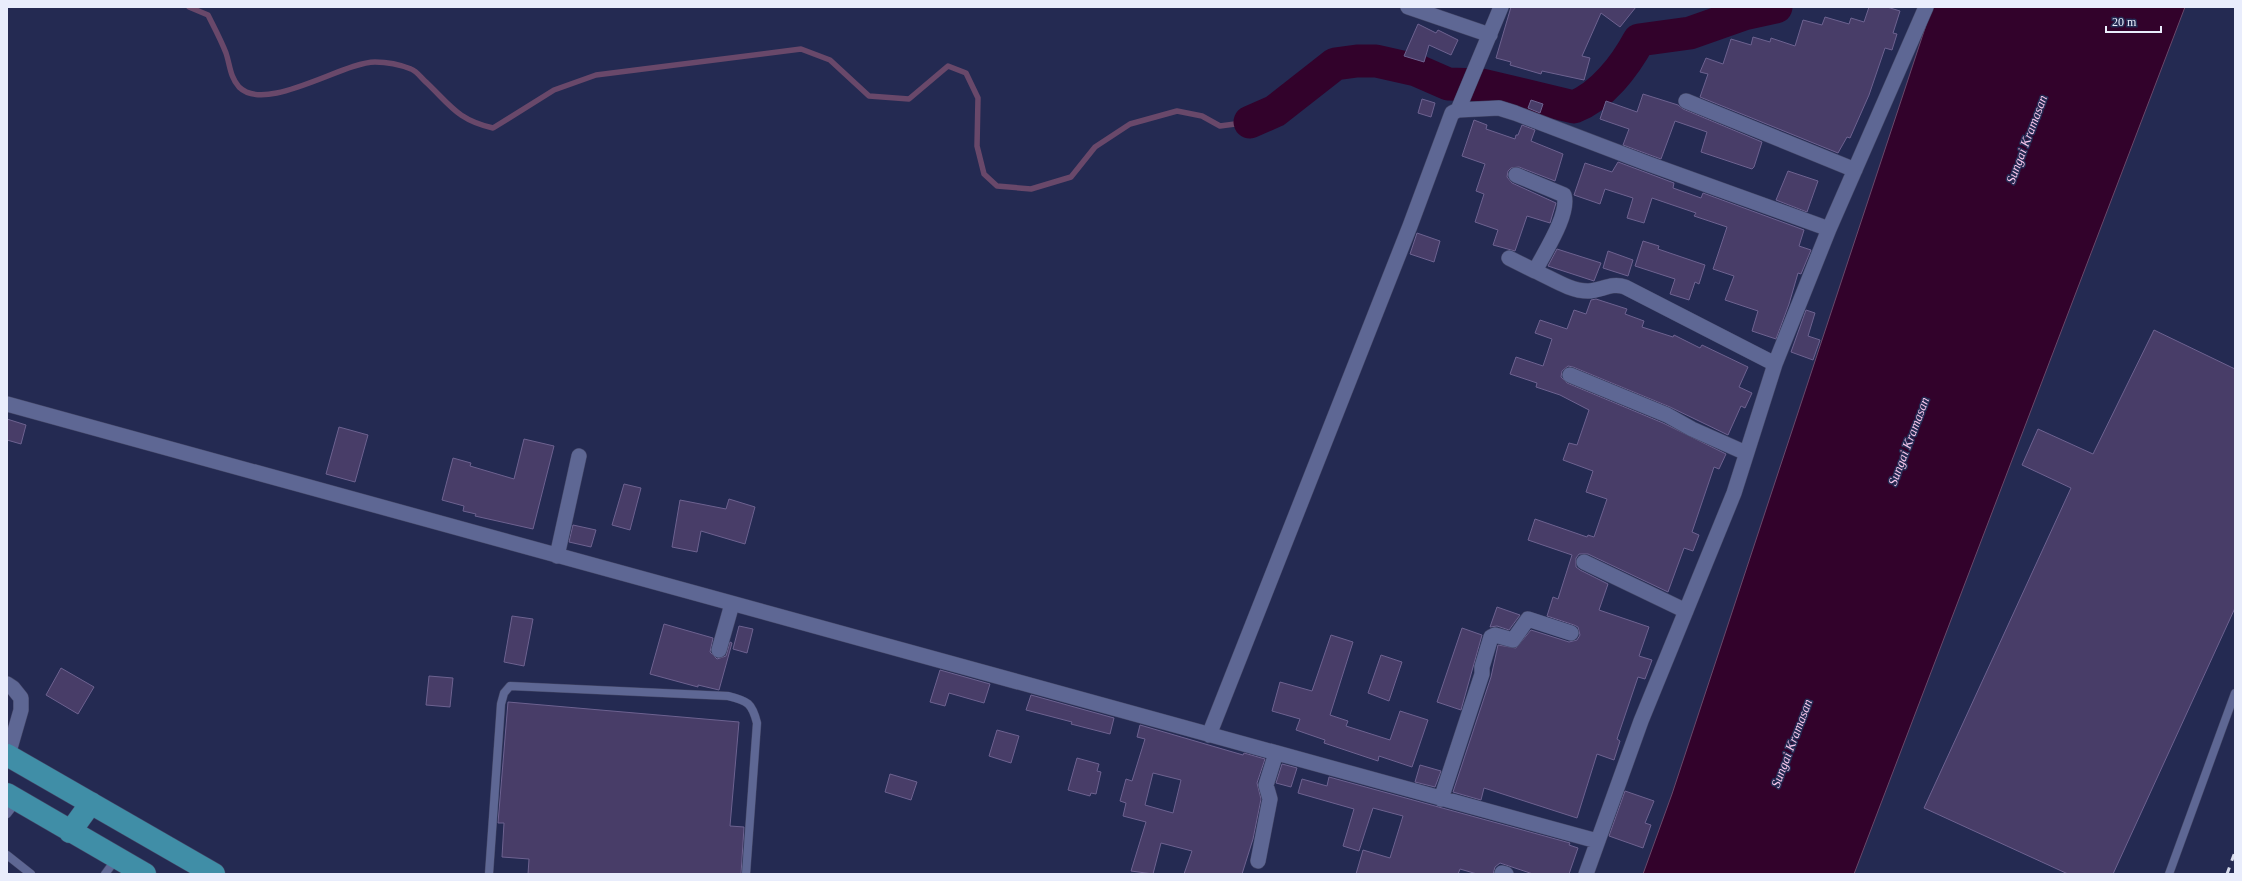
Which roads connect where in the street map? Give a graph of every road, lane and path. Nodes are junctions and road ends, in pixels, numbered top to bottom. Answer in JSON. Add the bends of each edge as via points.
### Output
{"nodes":[{"id":1,"x":1408,"y":7,"type":"edge"},
{"id":2,"x":1501,"y":7,"type":"edge"},
{"id":3,"x":1924,"y":10,"type":"edge"},
{"id":4,"x":1490,"y":35,"type":"junction"},
{"id":5,"x":1686,"y":101,"type":"dead end"},
{"id":6,"x":1460,"y":104,"type":"junction"},
{"id":7,"x":1855,"y":170,"type":"junction"},
{"id":8,"x":1516,"y":175,"type":"dead end"},
{"id":9,"x":1829,"y":229,"type":"junction"},
{"id":10,"x":1509,"y":258,"type":"dead end"},
{"id":11,"x":1535,"y":271,"type":"junction"},
{"id":12,"x":1775,"y":364,"type":"junction"},
{"id":13,"x":1570,"y":375,"type":"dead end"},
{"id":14,"x":7,"y":404,"type":"edge"},
{"id":15,"x":1746,"y":453,"type":"junction"},
{"id":16,"x":578,"y":456,"type":"dead end"},
{"id":17,"x":557,"y":556,"type":"junction"},
{"id":18,"x":1584,"y":562,"type":"dead end"},
{"id":19,"x":732,"y":604,"type":"junction"},
{"id":20,"x":1686,"y":611,"type":"junction"},
{"id":21,"x":1571,"y":634,"type":"dead end"},
{"id":22,"x":719,"y":650,"type":"dead end"},
{"id":23,"x":7,"y":684,"type":"edge"},
{"id":24,"x":2235,"y":693,"type":"edge"},
{"id":25,"x":1209,"y":735,"type":"junction"},
{"id":26,"x":1276,"y":753,"type":"junction"},
{"id":27,"x":7,"y":755,"type":"edge"},
{"id":28,"x":1441,"y":799,"type":"junction"},
{"id":29,"x":11,"y":803,"type":"edge"},
{"id":30,"x":91,"y":803,"type":"junction"},
{"id":31,"x":70,"y":832,"type":"junction"},
{"id":32,"x":1597,"y":841,"type":"junction"},
{"id":33,"x":7,"y":855,"type":"edge"},
{"id":34,"x":1258,"y":861,"type":"dead end"},
{"id":35,"x":111,"y":866,"type":"edge"},
{"id":36,"x":31,"y":874,"type":"edge"},
{"id":37,"x":145,"y":874,"type":"edge"},
{"id":38,"x":214,"y":874,"type":"edge"},
{"id":39,"x":489,"y":874,"type":"edge"},
{"id":40,"x":746,"y":874,"type":"edge"},
{"id":41,"x":1586,"y":874,"type":"edge"},
{"id":42,"x":2169,"y":874,"type":"edge"}],
"edges":[{"from":1,"to":4,"type":"street"},
{"from":2,"to":4,"type":"street"},
{"from":3,"to":7,"type":"street"},
{"from":4,"to":6,"type":"street"},
{"from":5,"to":7,"type":"street"},
{"from":6,"to":9,"type":"street","via":[[1515,112]]},
{"from":6,"to":25,"type":"street","via":[[1447,123],[1410,226]]},
{"from":7,"to":9,"type":"street"},
{"from":8,"to":11,"type":"street","via":[[1556,190],[1564,195],[1566,202],[1564,212]]},
{"from":9,"to":12,"type":"street"},
{"from":10,"to":11,"type":"street"},
{"from":11,"to":12,"type":"street","via":[[1580,290],[1591,291],[1613,285],[1625,287]]},
{"from":12,"to":15,"type":"street"},
{"from":13,"to":15,"type":"street","via":[[1667,415]]},
{"from":14,"to":17,"type":"street"},
{"from":15,"to":20,"type":"street","via":[[1734,493]]},
{"from":16,"to":17,"type":"street"},
{"from":17,"to":19,"type":"street"},
{"from":18,"to":20,"type":"street"},
{"from":19,"to":22,"type":"street"},
{"from":19,"to":25,"type":"street"},
{"from":20,"to":32,"type":"street","via":[[1641,721]]},
{"from":21,"to":28,"type":"street","via":[[1528,619],[1513,640],[1495,635],[1491,637],[1482,674]]},
{"from":23,"to":27,"type":"street","via":[[14,688],[21,698],[21,710]]},
{"from":24,"to":42,"type":"lane"},
{"from":25,"to":26,"type":"street"},
{"from":26,"to":28,"type":"street"},
{"from":26,"to":34,"type":"street","via":[[1266,786],[1270,799]]},
{"from":27,"to":30,"type":"highway"},
{"from":28,"to":32,"type":"street"},
{"from":29,"to":31,"type":"highway"},
{"from":30,"to":31,"type":"highway"},
{"from":30,"to":38,"type":"highway"},
{"from":31,"to":35,"type":"highway"},
{"from":32,"to":41,"type":"street"},
{"from":33,"to":36,"type":"lane"},
{"from":35,"to":37,"type":"highway"},
{"from":39,"to":40,"type":"lane","via":[[501,704],[504,693],[510,686],[728,696],[744,700],[754,709],[757,723]]}]}
